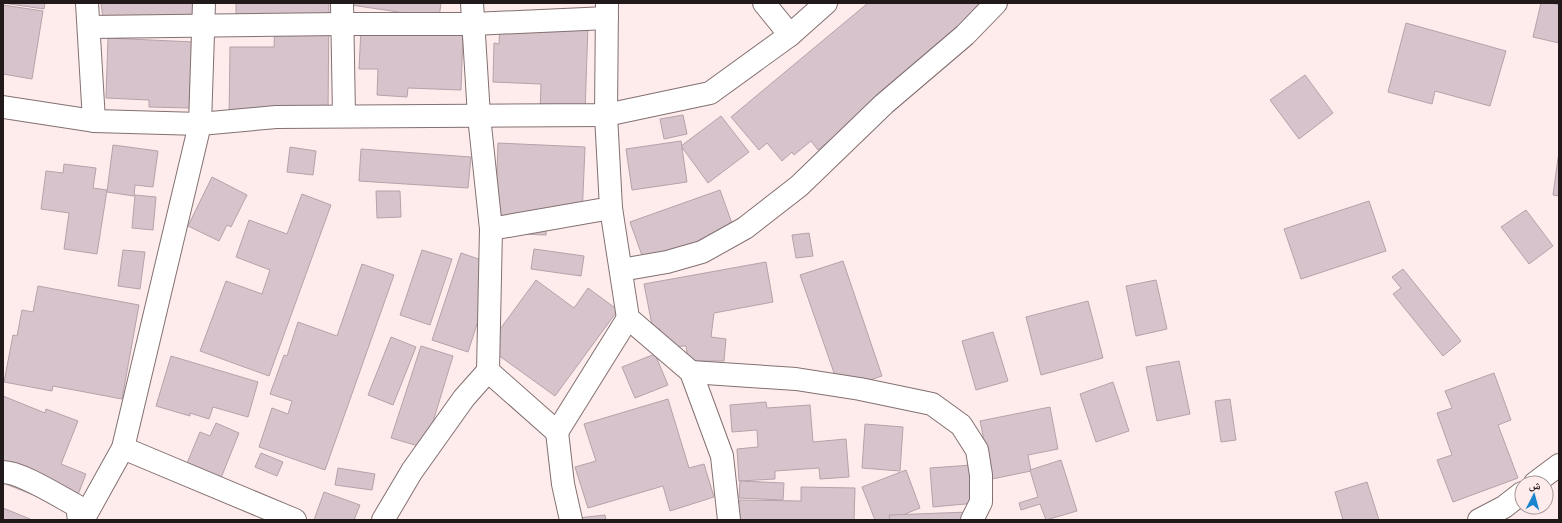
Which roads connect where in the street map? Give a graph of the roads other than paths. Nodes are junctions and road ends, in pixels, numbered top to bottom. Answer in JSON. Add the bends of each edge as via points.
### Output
{"nodes":[{"id":1,"x":87,"y":3,"type":"edge"},
{"id":2,"x":204,"y":3,"type":"edge"},
{"id":3,"x":764,"y":3,"type":"edge"},
{"id":4,"x":826,"y":3,"type":"edge"},
{"id":5,"x":996,"y":3,"type":"edge"},
{"id":6,"x":607,"y":10,"type":"edge"},
{"id":7,"x":342,"y":13,"type":"edge"},
{"id":8,"x":473,"y":14,"type":"edge"},
{"id":9,"x":203,"y":26,"type":"junction"},
{"id":10,"x":89,"y":28,"type":"junction"},
{"id":11,"x":790,"y":35,"type":"junction"},
{"id":12,"x":3,"y":107,"type":"edge"},
{"id":13,"x":606,"y":114,"type":"junction"},
{"id":14,"x":344,"y":116,"type":"junction"},
{"id":15,"x":479,"y":116,"type":"junction"},
{"id":16,"x":94,"y":121,"type":"junction"},
{"id":17,"x":200,"y":124,"type":"junction"},
{"id":18,"x":611,"y":208,"type":"junction"},
{"id":19,"x":491,"y":229,"type":"junction"},
{"id":20,"x":621,"y":270,"type":"junction"},
{"id":21,"x":628,"y":318,"type":"junction"},
{"id":22,"x":488,"y":371,"type":"junction"},
{"id":23,"x":691,"y":372,"type":"junction"},
{"id":24,"x":557,"y":432,"type":"junction"},
{"id":25,"x":123,"y":448,"type":"junction"},
{"id":26,"x":1559,"y":464,"type":"edge"},
{"id":27,"x":3,"y":472,"type":"edge"},
{"id":28,"x":1545,"y":475,"type":"edge"},
{"id":29,"x":1514,"y":499,"type":"edge"},
{"id":30,"x":79,"y":520,"type":"edge"},
{"id":31,"x":83,"y":520,"type":"edge"},
{"id":32,"x":295,"y":520,"type":"edge"},
{"id":33,"x":383,"y":520,"type":"edge"},
{"id":34,"x":571,"y":520,"type":"edge"},
{"id":35,"x":729,"y":520,"type":"edge"},
{"id":36,"x":972,"y":520,"type":"edge"},
{"id":37,"x":1479,"y":520,"type":"edge"}],
"edges":[{"from":1,"to":10,"type":"street"},
{"from":2,"to":9,"type":"street"},
{"from":3,"to":11,"type":"street"},
{"from":4,"to":11,"type":"street"},
{"from":5,"to":20,"type":"street","via":[[965,35],[884,104],[799,186],[746,228],[702,252],[667,262]]},
{"from":6,"to":8,"type":"street"},
{"from":6,"to":13,"type":"street"},
{"from":7,"to":8,"type":"street"},
{"from":7,"to":9,"type":"street"},
{"from":7,"to":14,"type":"street"},
{"from":8,"to":15,"type":"street"},
{"from":9,"to":10,"type":"street"},
{"from":9,"to":17,"type":"street"},
{"from":10,"to":16,"type":"street"},
{"from":11,"to":13,"type":"street","via":[[710,93]]},
{"from":12,"to":16,"type":"street"},
{"from":13,"to":15,"type":"street"},
{"from":13,"to":18,"type":"street"},
{"from":14,"to":15,"type":"street"},
{"from":14,"to":17,"type":"street","via":[[276,117]]},
{"from":15,"to":19,"type":"street"},
{"from":16,"to":17,"type":"street"},
{"from":17,"to":25,"type":"street"},
{"from":18,"to":19,"type":"street"},
{"from":18,"to":20,"type":"street"},
{"from":19,"to":22,"type":"street"},
{"from":20,"to":21,"type":"street"},
{"from":21,"to":23,"type":"street"},
{"from":21,"to":24,"type":"street"},
{"from":22,"to":24,"type":"street"},
{"from":22,"to":33,"type":"street","via":[[464,398],[412,471]]},
{"from":23,"to":35,"type":"street","via":[[722,456]]},
{"from":23,"to":36,"type":"street","via":[[796,379],[932,404],[961,425],[977,450],[981,475],[981,502]]},
{"from":24,"to":34,"type":"street","via":[[563,484]]},
{"from":25,"to":31,"type":"street"},
{"from":25,"to":32,"type":"street"},
{"from":26,"to":28,"type":"street"},
{"from":27,"to":30,"type":"street","via":[[24,478],[77,506]]},
{"from":29,"to":37,"type":"street"}]}
